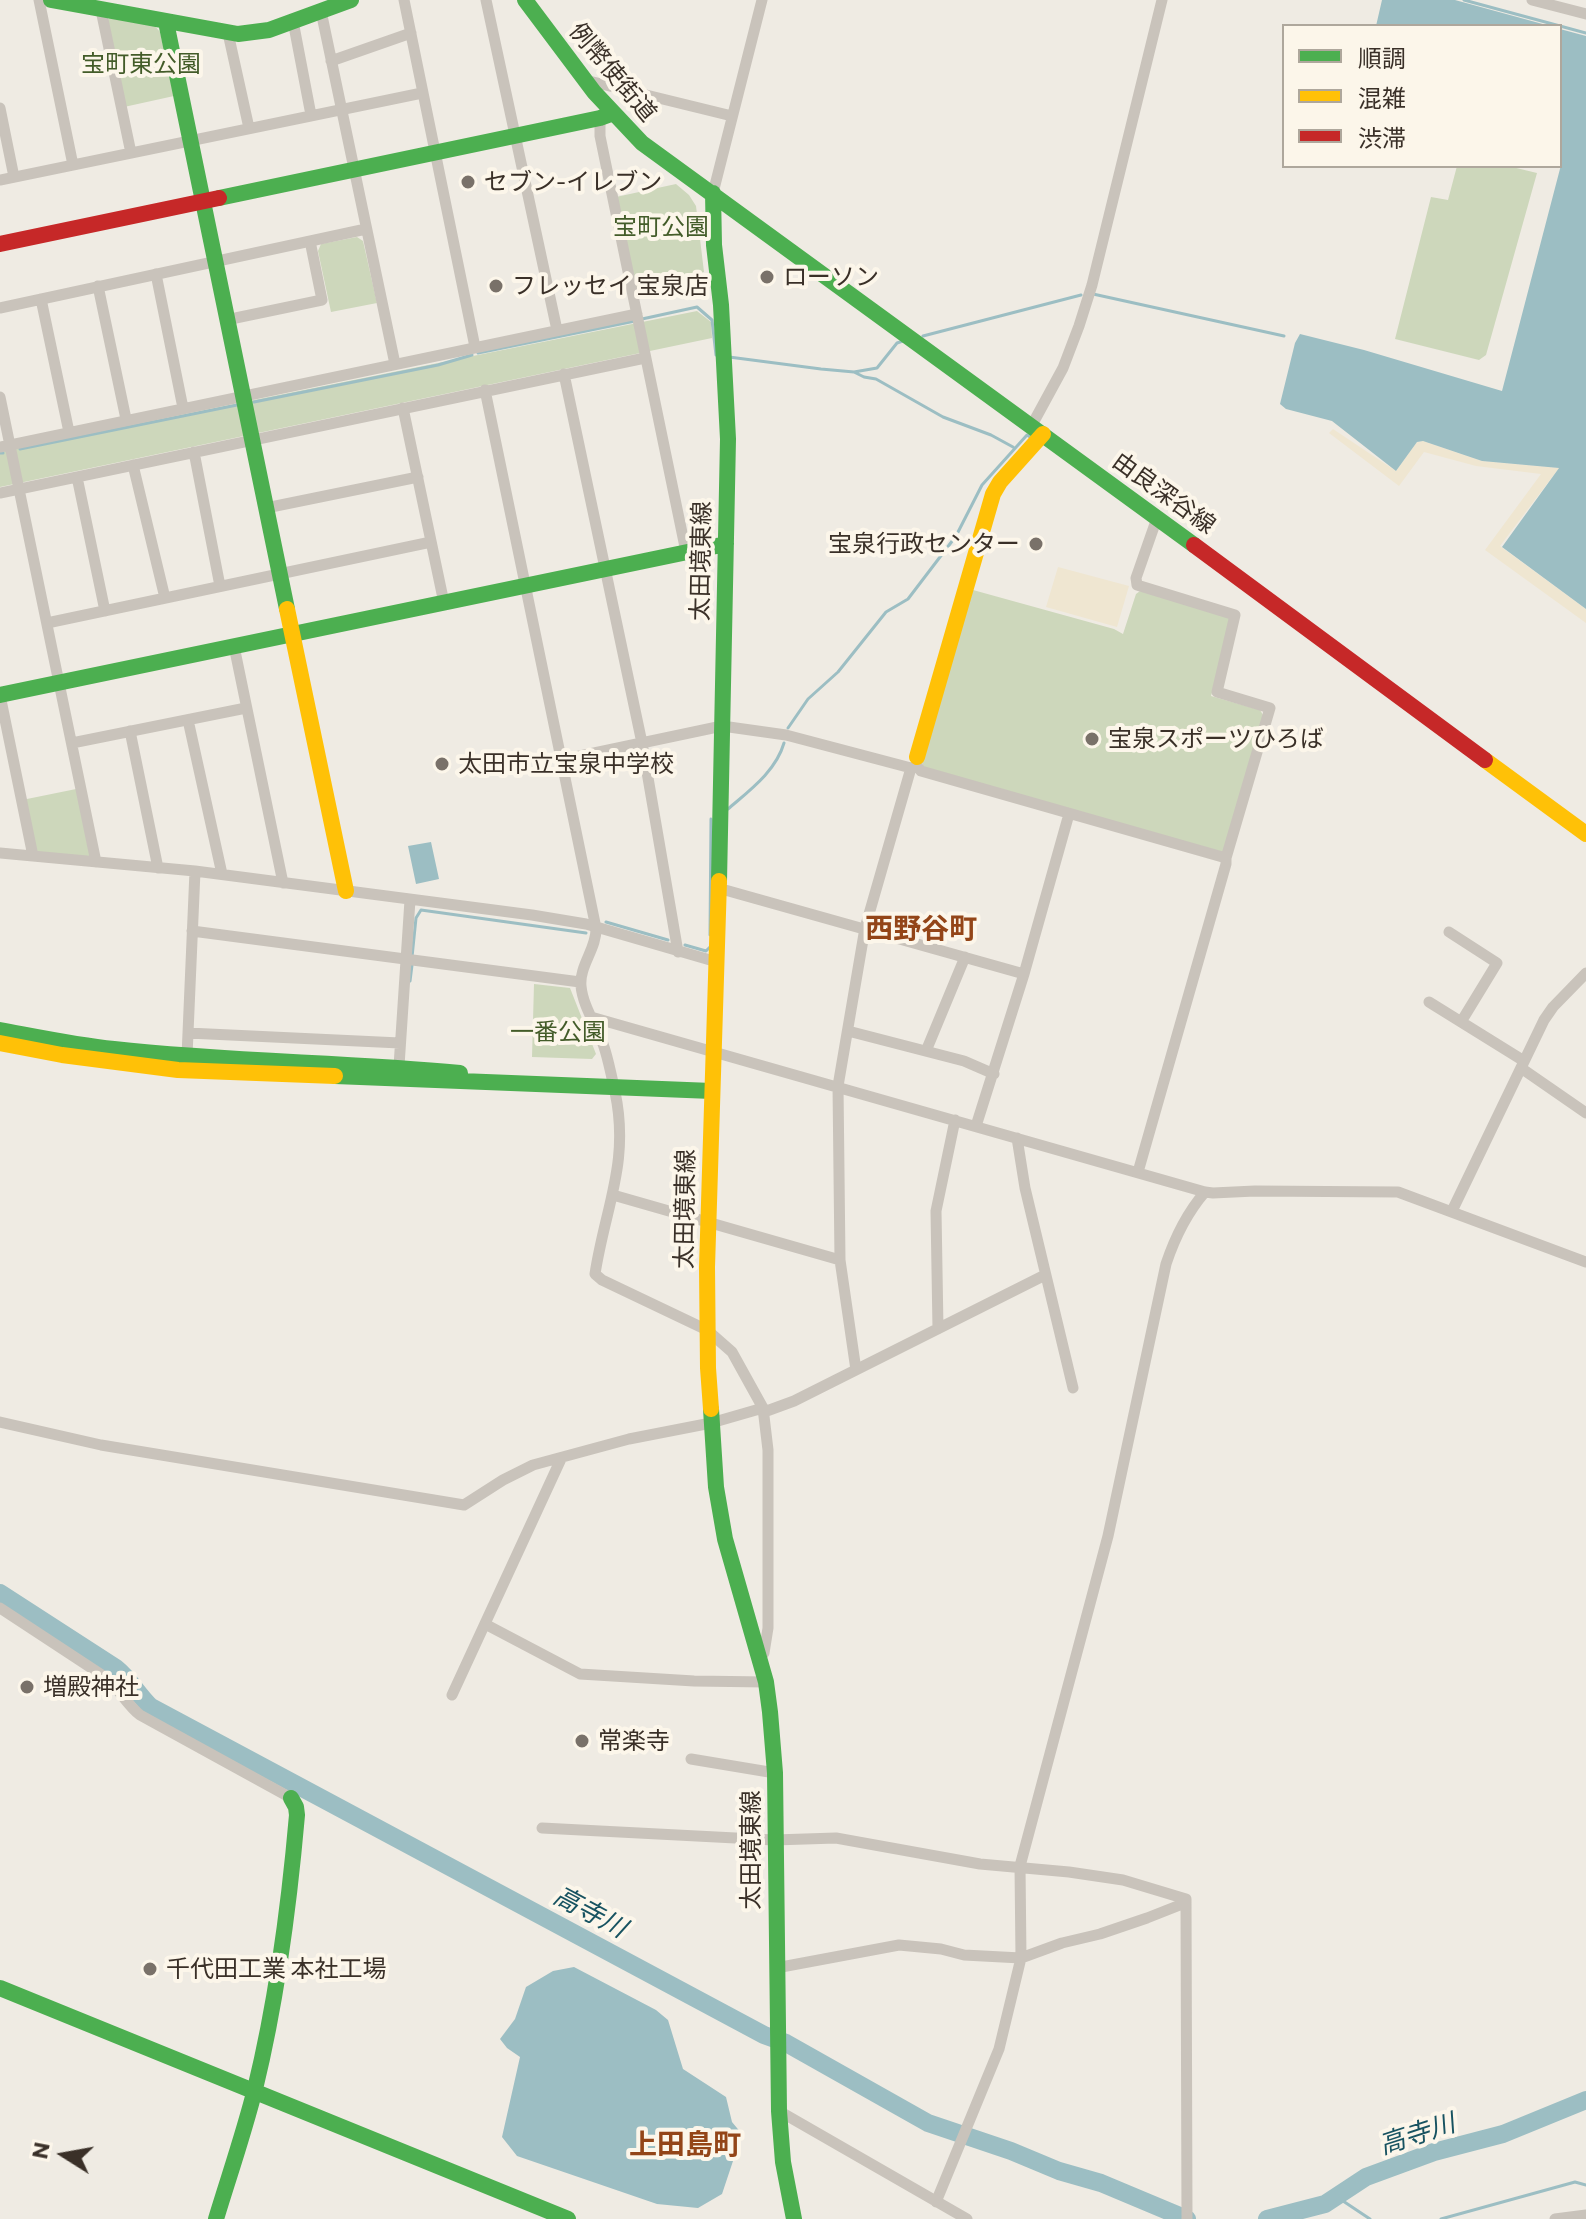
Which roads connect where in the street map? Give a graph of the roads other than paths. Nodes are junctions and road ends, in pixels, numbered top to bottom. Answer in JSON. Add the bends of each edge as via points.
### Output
{"nodes":[{"id":1,"x":39,"y":0,"type":"edge"},
{"id":2,"x":51,"y":0,"type":"edge"},
{"id":3,"x":351,"y":0,"type":"edge"},
{"id":4,"x":404,"y":0,"type":"edge"},
{"id":5,"x":486,"y":0,"type":"edge"},
{"id":6,"x":525,"y":0,"type":"edge"},
{"id":7,"x":762,"y":0,"type":"edge"},
{"id":8,"x":1162,"y":0,"type":"edge"},
{"id":9,"x":1532,"y":0,"type":"edge"},
{"id":10,"x":101,"y":10,"type":"junction"},
{"id":11,"x":321,"y":11,"type":"junction"},
{"id":12,"x":1586,"y":14,"type":"edge"},
{"id":13,"x":293,"y":21,"type":"junction"},
{"id":14,"x":166,"y":22,"type":"junction"},
{"id":15,"x":228,"y":33,"type":"junction"},
{"id":16,"x":411,"y":33,"type":"junction"},
{"id":17,"x":331,"y":61,"type":"junction"},
{"id":18,"x":583,"y":80,"type":"junction"},
{"id":19,"x":422,"y":93,"type":"junction"},
{"id":20,"x":0,"y":108,"type":"edge"},
{"id":21,"x":341,"y":109,"type":"junction"},
{"id":22,"x":311,"y":115,"type":"junction"},
{"id":23,"x":605,"y":116,"type":"junction"},
{"id":24,"x":732,"y":116,"type":"junction"},
{"id":25,"x":249,"y":128,"type":"junction"},
{"id":26,"x":516,"y":135,"type":"junction"},
{"id":27,"x":189,"y":141,"type":"junction"},
{"id":28,"x":435,"y":152,"type":"junction"},
{"id":29,"x":131,"y":153,"type":"junction"},
{"id":30,"x":73,"y":165,"type":"junction"},
{"id":31,"x":354,"y":169,"type":"junction"},
{"id":32,"x":14,"y":177,"type":"junction"},
{"id":33,"x":0,"y":180,"type":"edge"},
{"id":34,"x":713,"y":193,"type":"junction"},
{"id":35,"x":201,"y":201,"type":"junction"},
{"id":36,"x":366,"y":229,"type":"junction"},
{"id":37,"x":310,"y":241,"type":"junction"},
{"id":38,"x":0,"y":244,"type":"edge"},
{"id":39,"x":214,"y":262,"type":"junction"},
{"id":40,"x":156,"y":274,"type":"junction"},
{"id":41,"x":98,"y":286,"type":"junction"},
{"id":42,"x":41,"y":299,"type":"junction"},
{"id":43,"x":0,"y":308,"type":"edge"},
{"id":44,"x":637,"y":314,"type":"junction"},
{"id":45,"x":226,"y":320,"type":"junction"},
{"id":46,"x":557,"y":330,"type":"junction"},
{"id":47,"x":475,"y":347,"type":"junction"},
{"id":48,"x":645,"y":358,"type":"junction"},
{"id":49,"x":395,"y":364,"type":"junction"},
{"id":50,"x":564,"y":374,"type":"junction"},
{"id":51,"x":485,"y":390,"type":"junction"},
{"id":52,"x":243,"y":395,"type":"junction"},
{"id":53,"x":0,"y":397,"type":"edge"},
{"id":54,"x":183,"y":408,"type":"junction"},
{"id":55,"x":403,"y":408,"type":"junction"},
{"id":56,"x":126,"y":419,"type":"junction"},
{"id":57,"x":1038,"y":430,"type":"junction"},
{"id":58,"x":69,"y":432,"type":"junction"},
{"id":59,"x":253,"y":441,"type":"junction"},
{"id":60,"x":5,"y":446,"type":"edge"},
{"id":61,"x":194,"y":452,"type":"junction"},
{"id":62,"x":133,"y":465,"type":"junction"},
{"id":63,"x":77,"y":477,"type":"junction"},
{"id":64,"x":418,"y":477,"type":"junction"},
{"id":65,"x":18,"y":489,"type":"junction"},
{"id":66,"x":0,"y":493,"type":"edge"},
{"id":67,"x":266,"y":508,"type":"junction"},
{"id":68,"x":1157,"y":518,"type":"junction"},
{"id":69,"x":431,"y":542,"type":"junction"},
{"id":70,"x":726,"y":544,"type":"junction"},
{"id":71,"x":686,"y":552,"type":"junction"},
{"id":72,"x":606,"y":569,"type":"junction"},
{"id":73,"x":280,"y":574,"type":"junction"},
{"id":74,"x":220,"y":586,"type":"junction"},
{"id":75,"x":525,"y":586,"type":"junction"},
{"id":76,"x":165,"y":598,"type":"junction"},
{"id":77,"x":444,"y":603,"type":"junction"},
{"id":78,"x":105,"y":611,"type":"junction"},
{"id":79,"x":47,"y":623,"type":"junction"},
{"id":80,"x":293,"y":634,"type":"junction"},
{"id":81,"x":234,"y":646,"type":"junction"},
{"id":82,"x":59,"y":683,"type":"junction"},
{"id":83,"x":0,"y":695,"type":"edge"},
{"id":84,"x":246,"y":708,"type":"junction"},
{"id":85,"x":188,"y":720,"type":"junction"},
{"id":86,"x":722,"y":726,"type":"junction"},
{"id":87,"x":130,"y":731,"type":"junction"},
{"id":88,"x":72,"y":743,"type":"junction"},
{"id":89,"x":642,"y":743,"type":"junction"},
{"id":90,"x":6,"y":753,"type":"edge"},
{"id":91,"x":561,"y":760,"type":"junction"},
{"id":92,"x":915,"y":764,"type":"junction"},
{"id":93,"x":1069,"y":814,"type":"junction"},
{"id":94,"x":1586,"y":834,"type":"edge"},
{"id":95,"x":0,"y":853,"type":"edge"},
{"id":96,"x":33,"y":856,"type":"junction"},
{"id":97,"x":1226,"y":858,"type":"junction"},
{"id":98,"x":96,"y":862,"type":"junction"},
{"id":99,"x":158,"y":868,"type":"junction"},
{"id":100,"x":195,"y":871,"type":"junction"},
{"id":101,"x":222,"y":874,"type":"junction"},
{"id":102,"x":283,"y":883,"type":"junction"},
{"id":103,"x":718,"y":888,"type":"junction"},
{"id":104,"x":346,"y":891,"type":"junction"},
{"id":105,"x":410,"y":900,"type":"junction"},
{"id":106,"x":596,"y":928,"type":"junction"},
{"id":107,"x":865,"y":928,"type":"junction"},
{"id":108,"x":192,"y":931,"type":"junction"},
{"id":109,"x":1449,"y":932,"type":"dead end"},
{"id":110,"x":678,"y":952,"type":"junction"},
{"id":111,"x":965,"y":957,"type":"junction"},
{"id":112,"x":406,"y":960,"type":"junction"},
{"id":113,"x":717,"y":962,"type":"junction"},
{"id":114,"x":1586,"y":973,"type":"edge"},
{"id":115,"x":1024,"y":974,"type":"junction"},
{"id":116,"x":580,"y":982,"type":"junction"},
{"id":117,"x":1429,"y":1002,"type":"dead end"},
{"id":118,"x":591,"y":1017,"type":"junction"},
{"id":119,"x":1461,"y":1022,"type":"junction"},
{"id":120,"x":0,"y":1030,"type":"edge"},
{"id":121,"x":848,"y":1031,"type":"junction"},
{"id":122,"x":188,"y":1033,"type":"junction"},
{"id":123,"x":0,"y":1043,"type":"edge"},
{"id":124,"x":400,"y":1043,"type":"junction"},
{"id":125,"x":713,"y":1051,"type":"junction"},
{"id":126,"x":926,"y":1051,"type":"junction"},
{"id":127,"x":187,"y":1056,"type":"junction"},
{"id":128,"x":1523,"y":1065,"type":"junction"},
{"id":129,"x":399,"y":1066,"type":"junction"},
{"id":130,"x":994,"y":1074,"type":"junction"},
{"id":131,"x":838,"y":1086,"type":"junction"},
{"id":132,"x":609,"y":1088,"type":"junction"},
{"id":133,"x":712,"y":1091,"type":"junction"},
{"id":134,"x":1586,"y":1113,"type":"edge"},
{"id":135,"x":955,"y":1120,"type":"junction"},
{"id":136,"x":976,"y":1126,"type":"junction"},
{"id":137,"x":1017,"y":1138,"type":"junction"},
{"id":138,"x":1138,"y":1172,"type":"junction"},
{"id":139,"x":1205,"y":1192,"type":"junction"},
{"id":140,"x":613,"y":1195,"type":"junction"},
{"id":141,"x":1452,"y":1211,"type":"junction"},
{"id":142,"x":708,"y":1221,"type":"junction"},
{"id":143,"x":1586,"y":1249,"type":"edge"},
{"id":144,"x":840,"y":1260,"type":"junction"},
{"id":145,"x":1584,"y":1262,"type":"edge"},
{"id":146,"x":1045,"y":1275,"type":"junction"},
{"id":147,"x":938,"y":1329,"type":"junction"},
{"id":148,"x":707,"y":1330,"type":"junction"},
{"id":149,"x":856,"y":1370,"type":"junction"},
{"id":150,"x":1073,"y":1388,"type":"dead end"},
{"id":151,"x":764,"y":1410,"type":"junction"},
{"id":152,"x":0,"y":1422,"type":"edge"},
{"id":153,"x":711,"y":1423,"type":"junction"},
{"id":154,"x":561,"y":1459,"type":"junction"},
{"id":155,"x":0,"y":1608,"type":"edge"},
{"id":156,"x":485,"y":1624,"type":"junction"},
{"id":157,"x":758,"y":1659,"type":"junction"},
{"id":158,"x":766,"y":1682,"type":"junction"},
{"id":159,"x":452,"y":1695,"type":"dead end"},
{"id":160,"x":691,"y":1759,"type":"dead end"},
{"id":161,"x":775,"y":1773,"type":"junction"},
{"id":162,"x":291,"y":1798,"type":"joint"},
{"id":163,"x":542,"y":1828,"type":"dead end"},
{"id":164,"x":774,"y":1840,"type":"junction"},
{"id":165,"x":1020,"y":1866,"type":"junction"},
{"id":166,"x":1185,"y":1903,"type":"junction"},
{"id":167,"x":1021,"y":1958,"type":"junction"},
{"id":168,"x":776,"y":1968,"type":"junction"},
{"id":169,"x":0,"y":1988,"type":"edge"},
{"id":170,"x":255,"y":2091,"type":"junction"},
{"id":171,"x":779,"y":2111,"type":"junction"},
{"id":172,"x":936,"y":2202,"type":"junction"},
{"id":173,"x":1586,"y":2215,"type":"edge"},
{"id":174,"x":1187,"y":2216,"type":"edge"},
{"id":175,"x":216,"y":2219,"type":"edge"},
{"id":176,"x":568,"y":2219,"type":"edge"},
{"id":177,"x":794,"y":2219,"type":"edge"},
{"id":178,"x":967,"y":2219,"type":"edge"},
{"id":179,"x":1555,"y":2219,"type":"edge"}],
"edges":[{"from":1,"to":30,"type":"street"},
{"from":2,"to":10,"type":"street"},
{"from":3,"to":11,"type":"street"},
{"from":4,"to":16,"type":"street"},
{"from":5,"to":26,"type":"street"},
{"from":6,"to":18,"type":"street","name":"例幣使街道"},
{"from":7,"to":24,"type":"street"},
{"from":8,"to":57,"type":"street","via":[[1092,285]]},
{"from":9,"to":12,"type":"street"},
{"from":10,"to":14,"type":"street"},
{"from":10,"to":29,"type":"street"},
{"from":11,"to":13,"type":"street"},
{"from":11,"to":17,"type":"street"},
{"from":13,"to":15,"type":"street","via":[[254,33]]},
{"from":13,"to":22,"type":"street"},
{"from":14,"to":15,"type":"street"},
{"from":14,"to":27,"type":"street"},
{"from":15,"to":25,"type":"street"},
{"from":16,"to":17,"type":"street"},
{"from":16,"to":19,"type":"street"},
{"from":17,"to":21,"type":"street"},
{"from":18,"to":23,"type":"street","name":"例幣使街道"},
{"from":18,"to":24,"type":"street"},
{"from":19,"to":21,"type":"street"},
{"from":19,"to":28,"type":"street"},
{"from":20,"to":32,"type":"street"},
{"from":21,"to":22,"type":"street"},
{"from":21,"to":31,"type":"street"},
{"from":22,"to":25,"type":"street"},
{"from":23,"to":26,"type":"street"},
{"from":23,"to":34,"type":"street","name":"例幣使街道"},
{"from":23,"to":44,"type":"street","via":[[600,136]]},
{"from":24,"to":34,"type":"street"},
{"from":25,"to":27,"type":"street"},
{"from":26,"to":28,"type":"street"},
{"from":26,"to":46,"type":"street"},
{"from":27,"to":29,"type":"street"},
{"from":27,"to":35,"type":"street"},
{"from":28,"to":31,"type":"street"},
{"from":28,"to":47,"type":"street"},
{"from":29,"to":30,"type":"street"},
{"from":30,"to":32,"type":"street"},
{"from":31,"to":35,"type":"street"},
{"from":31,"to":36,"type":"street"},
{"from":32,"to":33,"type":"street"},
{"from":34,"to":57,"type":"street","name":"由良深谷線"},
{"from":34,"to":70,"type":"street","name":"太田境東線","via":[[728,439]]},
{"from":35,"to":38,"type":"street"},
{"from":35,"to":39,"type":"street"},
{"from":36,"to":37,"type":"street"},
{"from":36,"to":49,"type":"street"},
{"from":37,"to":39,"type":"street"},
{"from":37,"to":45,"type":"street","via":[[322,300]]},
{"from":39,"to":40,"type":"street"},
{"from":39,"to":45,"type":"street"},
{"from":40,"to":41,"type":"street"},
{"from":40,"to":54,"type":"street"},
{"from":41,"to":42,"type":"street"},
{"from":41,"to":56,"type":"street"},
{"from":42,"to":43,"type":"street"},
{"from":42,"to":58,"type":"street"},
{"from":44,"to":46,"type":"street"},
{"from":44,"to":48,"type":"street"},
{"from":45,"to":52,"type":"street"},
{"from":46,"to":47,"type":"street"},
{"from":47,"to":49,"type":"street"},
{"from":48,"to":50,"type":"street"},
{"from":48,"to":71,"type":"street"},
{"from":49,"to":52,"type":"street"},
{"from":50,"to":51,"type":"street"},
{"from":50,"to":72,"type":"street"},
{"from":51,"to":55,"type":"street"},
{"from":51,"to":75,"type":"street"},
{"from":52,"to":54,"type":"street"},
{"from":52,"to":59,"type":"street"},
{"from":53,"to":60,"type":"street"},
{"from":54,"to":56,"type":"street"},
{"from":55,"to":59,"type":"street"},
{"from":55,"to":64,"type":"street"},
{"from":56,"to":58,"type":"street"},
{"from":57,"to":68,"type":"street","name":"由良深谷線"},
{"from":57,"to":92,"type":"street","via":[[993,494]]},
{"from":58,"to":60,"type":"street"},
{"from":59,"to":61,"type":"street"},
{"from":59,"to":67,"type":"street"},
{"from":60,"to":65,"type":"street"},
{"from":61,"to":62,"type":"street"},
{"from":61,"to":74,"type":"street"},
{"from":62,"to":63,"type":"street"},
{"from":62,"to":76,"type":"street"},
{"from":63,"to":65,"type":"street"},
{"from":63,"to":78,"type":"street"},
{"from":64,"to":67,"type":"street"},
{"from":64,"to":69,"type":"street"},
{"from":65,"to":66,"type":"street"},
{"from":65,"to":79,"type":"street"},
{"from":67,"to":73,"type":"street"},
{"from":68,"to":94,"type":"street","name":"由良深谷線"},
{"from":68,"to":97,"type":"street","via":[[1137,585],[1235,615],[1217,692],[1270,708]]},
{"from":69,"to":73,"type":"street"},
{"from":69,"to":77,"type":"street"},
{"from":70,"to":71,"type":"street"},
{"from":70,"to":86,"type":"street","name":"太田境東線"},
{"from":71,"to":72,"type":"street"},
{"from":72,"to":75,"type":"street"},
{"from":72,"to":89,"type":"street"},
{"from":73,"to":74,"type":"street"},
{"from":73,"to":80,"type":"street"},
{"from":74,"to":76,"type":"street"},
{"from":75,"to":77,"type":"street"},
{"from":75,"to":91,"type":"street"},
{"from":76,"to":78,"type":"street"},
{"from":77,"to":80,"type":"street"},
{"from":78,"to":79,"type":"street"},
{"from":79,"to":82,"type":"street"},
{"from":80,"to":81,"type":"street"},
{"from":80,"to":104,"type":"street"},
{"from":81,"to":82,"type":"street"},
{"from":81,"to":84,"type":"street"},
{"from":82,"to":83,"type":"street"},
{"from":82,"to":88,"type":"street"},
{"from":83,"to":90,"type":"street"},
{"from":84,"to":85,"type":"street"},
{"from":84,"to":102,"type":"street"},
{"from":85,"to":87,"type":"street"},
{"from":85,"to":101,"type":"street"},
{"from":86,"to":89,"type":"street"},
{"from":86,"to":92,"type":"street"},
{"from":86,"to":103,"type":"street","name":"太田境東線"},
{"from":87,"to":88,"type":"street"},
{"from":87,"to":99,"type":"street"},
{"from":88,"to":98,"type":"street"},
{"from":89,"to":91,"type":"street"},
{"from":89,"to":110,"type":"street"},
{"from":90,"to":96,"type":"street"},
{"from":91,"to":106,"type":"street"},
{"from":92,"to":93,"type":"street","via":[[921,771]]},
{"from":92,"to":107,"type":"street"},
{"from":93,"to":97,"type":"street"},
{"from":93,"to":115,"type":"street"},
{"from":95,"to":96,"type":"street"},
{"from":96,"to":98,"type":"street"},
{"from":97,"to":138,"type":"street"},
{"from":98,"to":99,"type":"street"},
{"from":99,"to":100,"type":"street"},
{"from":100,"to":101,"type":"street"},
{"from":100,"to":108,"type":"street"},
{"from":101,"to":102,"type":"street"},
{"from":102,"to":104,"type":"street"},
{"from":103,"to":107,"type":"street"},
{"from":103,"to":113,"type":"street","name":"太田境東線"},
{"from":104,"to":105,"type":"street"},
{"from":105,"to":106,"type":"street"},
{"from":105,"to":112,"type":"street"},
{"from":106,"to":110,"type":"street"},
{"from":106,"to":116,"type":"street"},
{"from":107,"to":111,"type":"street"},
{"from":107,"to":121,"type":"street"},
{"from":108,"to":112,"type":"street"},
{"from":108,"to":122,"type":"street"},
{"from":109,"to":119,"type":"street","via":[[1497,963]]},
{"from":110,"to":113,"type":"street"},
{"from":111,"to":115,"type":"street"},
{"from":111,"to":126,"type":"street"},
{"from":112,"to":116,"type":"street"},
{"from":112,"to":124,"type":"street"},
{"from":113,"to":125,"type":"street","name":"太田境東線"},
{"from":114,"to":128,"type":"street","via":[[1553,1007]]},
{"from":115,"to":130,"type":"street"},
{"from":116,"to":118,"type":"street"},
{"from":117,"to":119,"type":"street"},
{"from":118,"to":125,"type":"street"},
{"from":118,"to":132,"type":"street","via":[[605,1050]]},
{"from":119,"to":128,"type":"street"},
{"from":120,"to":127,"type":"street"},
{"from":121,"to":126,"type":"street"},
{"from":121,"to":131,"type":"street"},
{"from":122,"to":124,"type":"street"},
{"from":122,"to":127,"type":"street"},
{"from":123,"to":132,"type":"street","via":[[178,1070]]},
{"from":124,"to":129,"type":"street"},
{"from":125,"to":131,"type":"street"},
{"from":125,"to":133,"type":"street","name":"太田境東線"},
{"from":126,"to":130,"type":"street"},
{"from":127,"to":129,"type":"street"},
{"from":128,"to":134,"type":"street"},
{"from":128,"to":141,"type":"street"},
{"from":129,"to":132,"type":"street"},
{"from":130,"to":136,"type":"street"},
{"from":131,"to":135,"type":"street"},
{"from":131,"to":144,"type":"street"},
{"from":132,"to":133,"type":"street"},
{"from":132,"to":140,"type":"street","via":[[621,1143]]},
{"from":133,"to":142,"type":"street","name":"太田境東線"},
{"from":135,"to":136,"type":"street"},
{"from":135,"to":147,"type":"street","via":[[936,1211]]},
{"from":136,"to":137,"type":"street"},
{"from":137,"to":138,"type":"street"},
{"from":137,"to":146,"type":"street"},
{"from":138,"to":139,"type":"street"},
{"from":139,"to":141,"type":"street","via":[[1398,1192]]},
{"from":139,"to":165,"type":"street","via":[[1179,1229],[1166,1264],[1108,1536]]},
{"from":140,"to":142,"type":"street"},
{"from":140,"to":148,"type":"street","via":[[595,1274]]},
{"from":141,"to":145,"type":"street"},
{"from":142,"to":144,"type":"street"},
{"from":142,"to":148,"type":"street","name":"太田境東線"},
{"from":143,"to":145,"type":"street"},
{"from":144,"to":149,"type":"street"},
{"from":146,"to":147,"type":"street"},
{"from":146,"to":150,"type":"street"},
{"from":147,"to":149,"type":"street"},
{"from":148,"to":151,"type":"street","via":[[732,1352]]},
{"from":148,"to":153,"type":"street","name":"太田境東線"},
{"from":149,"to":151,"type":"street"},
{"from":151,"to":153,"type":"street"},
{"from":151,"to":157,"type":"street","via":[[768,1628]]},
{"from":152,"to":154,"type":"street","via":[[101,1445],[464,1505],[533,1465]]},
{"from":153,"to":154,"type":"street"},
{"from":153,"to":157,"type":"street","name":"太田境東線","via":[[725,1539]]},
{"from":154,"to":156,"type":"street"},
{"from":155,"to":162,"type":"street","via":[[105,1677],[140,1715]]},
{"from":156,"to":158,"type":"street","via":[[580,1674]]},
{"from":156,"to":159,"type":"street"},
{"from":157,"to":158,"type":"street","name":"太田境東線"},
{"from":158,"to":161,"type":"street","name":"太田境東線"},
{"from":160,"to":161,"type":"street"},
{"from":161,"to":164,"type":"street","name":"太田境東線"},
{"from":162,"to":170,"type":"street","via":[[297,1815],[292,1882]]},
{"from":163,"to":164,"type":"street"},
{"from":164,"to":165,"type":"street","via":[[836,1838],[980,1864]]},
{"from":164,"to":168,"type":"street","name":"太田境東線"},
{"from":165,"to":166,"type":"street","via":[[1123,1880],[1186,1899]]},
{"from":165,"to":167,"type":"street"},
{"from":166,"to":167,"type":"street"},
{"from":166,"to":174,"type":"street"},
{"from":167,"to":168,"type":"street","via":[[899,1945]]},
{"from":167,"to":172,"type":"street","via":[[999,2049]]},
{"from":168,"to":171,"type":"street","name":"太田境東線"},
{"from":169,"to":170,"type":"street"},
{"from":170,"to":175,"type":"street"},
{"from":170,"to":176,"type":"street"},
{"from":171,"to":172,"type":"street"},
{"from":171,"to":177,"type":"street","name":"太田境東線"},
{"from":172,"to":178,"type":"street"},
{"from":173,"to":179,"type":"street"}]}
